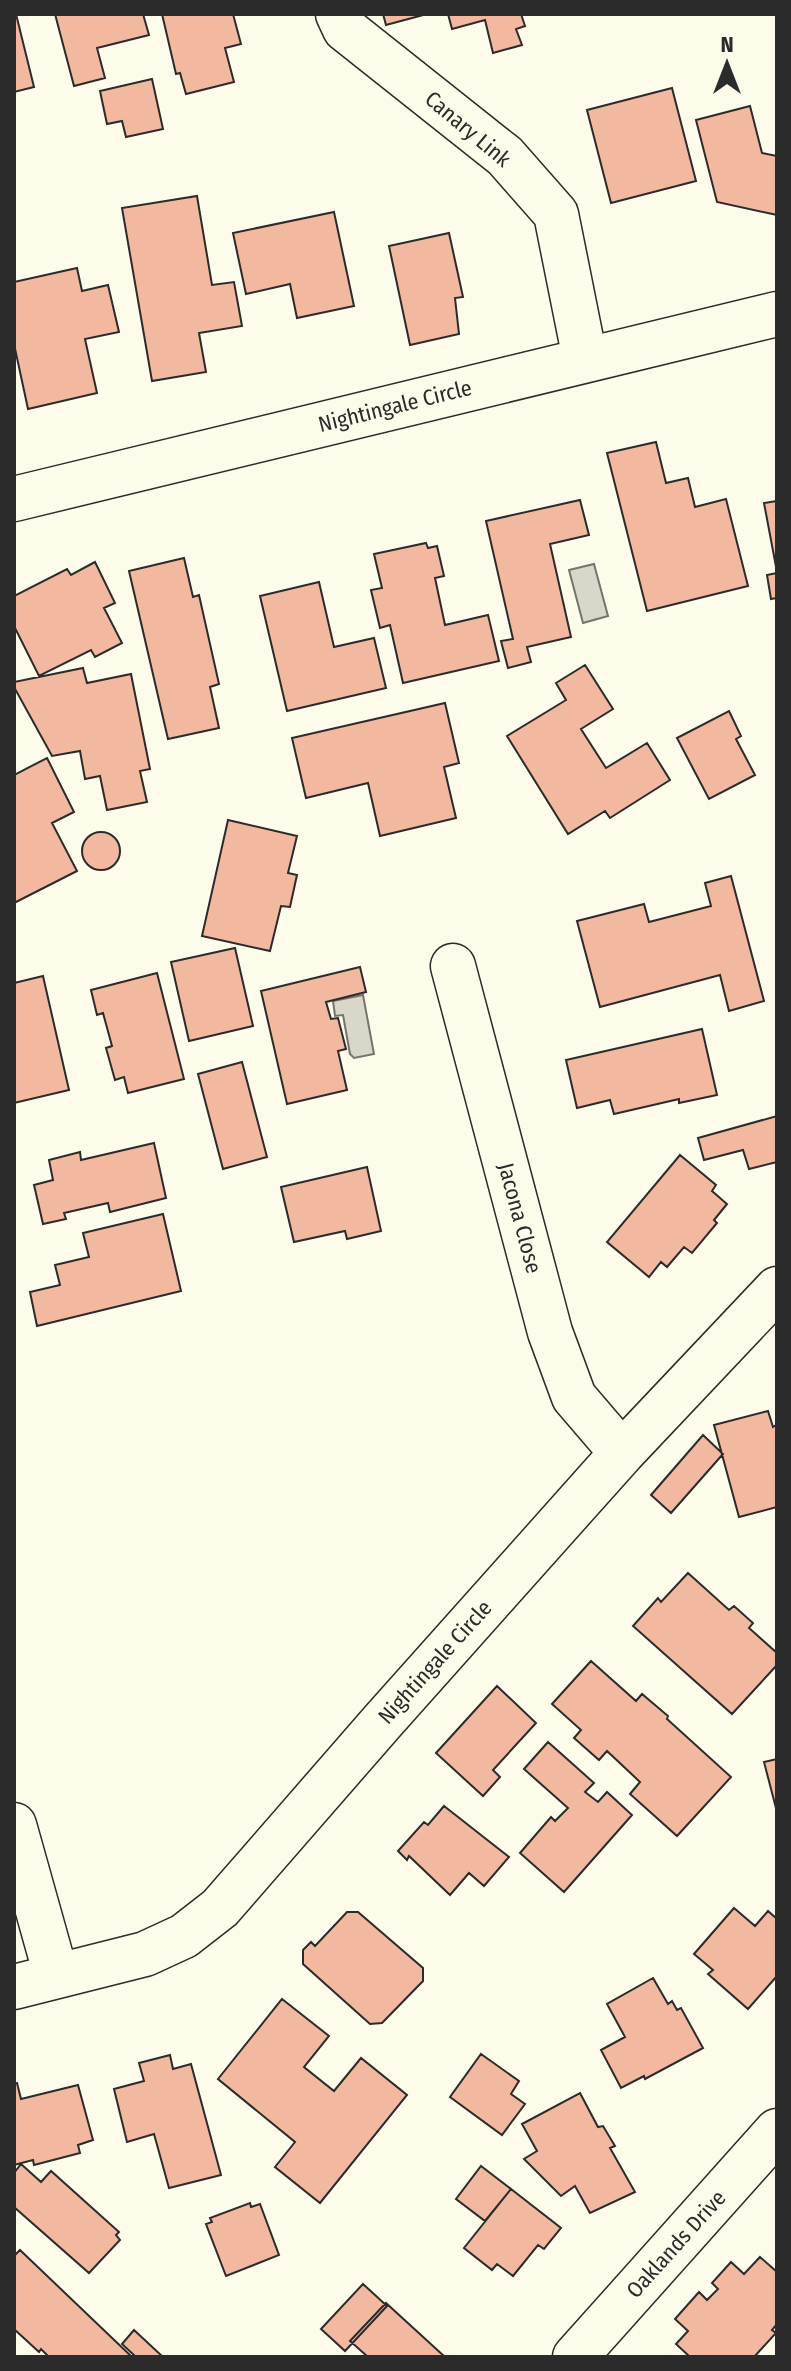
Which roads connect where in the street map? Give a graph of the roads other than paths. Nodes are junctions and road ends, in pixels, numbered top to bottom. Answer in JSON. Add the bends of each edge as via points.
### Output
{"nodes":[{"id":1,"x":338,"y":14,"type":"edge"},
{"id":2,"x":777,"y":314,"type":"edge"},
{"id":3,"x":585,"y":359,"type":"junction"},
{"id":4,"x":14,"y":499,"type":"edge"},
{"id":5,"x":453,"y":966,"type":"dead end"},
{"id":6,"x":777,"y":1289,"type":"edge"},
{"id":7,"x":622,"y":1453,"type":"junction"},
{"id":8,"x":14,"y":1825,"type":"edge"},
{"id":9,"x":56,"y":1975,"type":"junction"},
{"id":10,"x":14,"y":1987,"type":"edge"},
{"id":11,"x":777,"y":2131,"type":"edge"},
{"id":12,"x":575,"y":2357,"type":"edge"}],
"edges":[{"from":1,"to":3,"type":"street","name":"Canary Link","via":[[345,29],[505,156],[556,214]]},
{"from":2,"to":3,"type":"street","name":"Nightingale Circle"},
{"from":3,"to":4,"type":"street","name":"Nightingale Circle"},
{"from":5,"to":7,"type":"street","name":"Jacona Close","via":[[550,1332],[574,1397]]},
{"from":6,"to":7,"type":"street","name":"Nightingale Circle"},
{"from":7,"to":9,"type":"street","name":"Nightingale Circle","via":[[220,1908],[184,1936],[145,1954]]},
{"from":8,"to":9,"type":"street"},
{"from":9,"to":10,"type":"street","name":"Nightingale Circle"},
{"from":11,"to":12,"type":"street","name":"Oaklands Drive"}]}
